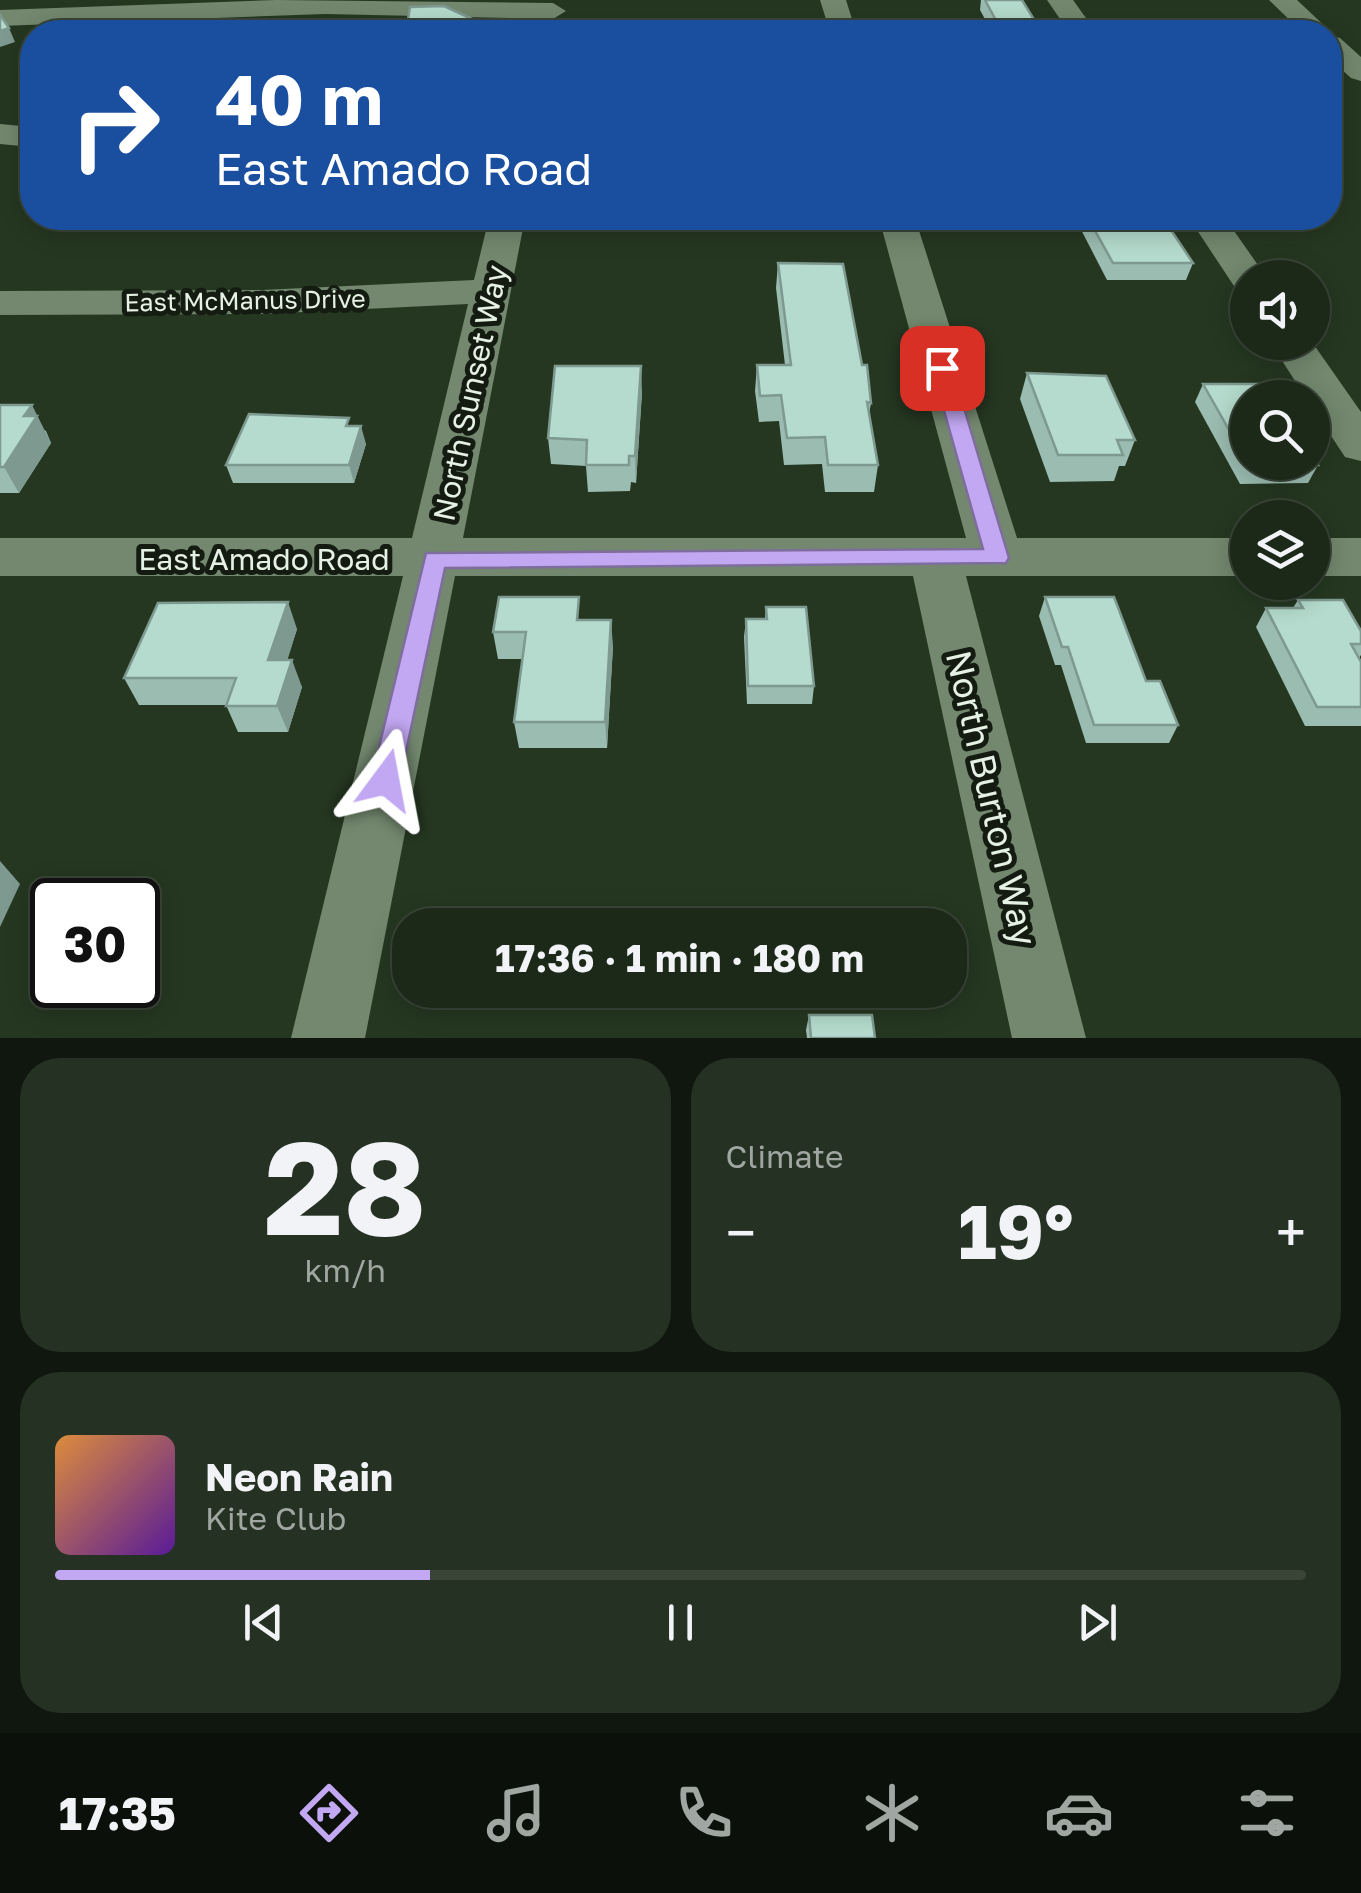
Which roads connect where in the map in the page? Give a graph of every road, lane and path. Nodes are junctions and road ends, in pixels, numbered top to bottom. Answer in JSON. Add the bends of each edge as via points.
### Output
{"nodes":[{"id":1,"x":1282,"y":0,"type":"edge"},
{"id":2,"x":552,"y":15,"type":"edge"},
{"id":3,"x":0,"y":18,"type":"edge"},
{"id":4,"x":1304,"y":20,"type":"edge"},
{"id":5,"x":1342,"y":55,"type":"edge"},
{"id":6,"x":1361,"y":72,"type":"edge"},
{"id":7,"x":504,"y":230,"type":"edge"},
{"id":8,"x":901,"y":230,"type":"edge"},
{"id":9,"x":1214,"y":230,"type":"edge"},
{"id":10,"x":1235,"y":260,"type":"edge"},
{"id":11,"x":490,"y":292,"type":"junction"},
{"id":12,"x":0,"y":303,"type":"edge"},
{"id":13,"x":1303,"y":360,"type":"edge"},
{"id":14,"x":1361,"y":446,"type":"edge"},
{"id":15,"x":0,"y":558,"type":"edge"},
{"id":16,"x":935,"y":558,"type":"junction"},
{"id":17,"x":997,"y":558,"type":"junction"},
{"id":18,"x":1230,"y":558,"type":"edge"},
{"id":19,"x":1330,"y":558,"type":"edge"},
{"id":20,"x":1361,"y":558,"type":"edge"},
{"id":21,"x":434,"y":560,"type":"junction"},
{"id":22,"x":328,"y":1038,"type":"edge"},
{"id":23,"x":1049,"y":1038,"type":"edge"}],
"edges":[{"from":1,"to":4,"type":"street"},
{"from":2,"to":3,"type":"street","via":[[325,6]]},
{"from":5,"to":6,"type":"street"},
{"from":7,"to":11,"type":"street","name":"North Sunset Way"},
{"from":8,"to":17,"type":"street"},
{"from":9,"to":10,"type":"street"},
{"from":11,"to":12,"type":"street","name":"East McManus Drive"},
{"from":11,"to":21,"type":"street","name":"North Sunset Way"},
{"from":13,"to":14,"type":"street"},
{"from":15,"to":21,"type":"street","name":"East Amado Road"},
{"from":16,"to":17,"type":"street","name":"East Amado Road"},
{"from":16,"to":21,"type":"street","name":"East Amado Road"},
{"from":16,"to":23,"type":"street","name":"North Burton Way"},
{"from":17,"to":18,"type":"street","name":"East Amado Road"},
{"from":19,"to":20,"type":"street"},
{"from":21,"to":22,"type":"street","name":"North Sunset Way"}]}
